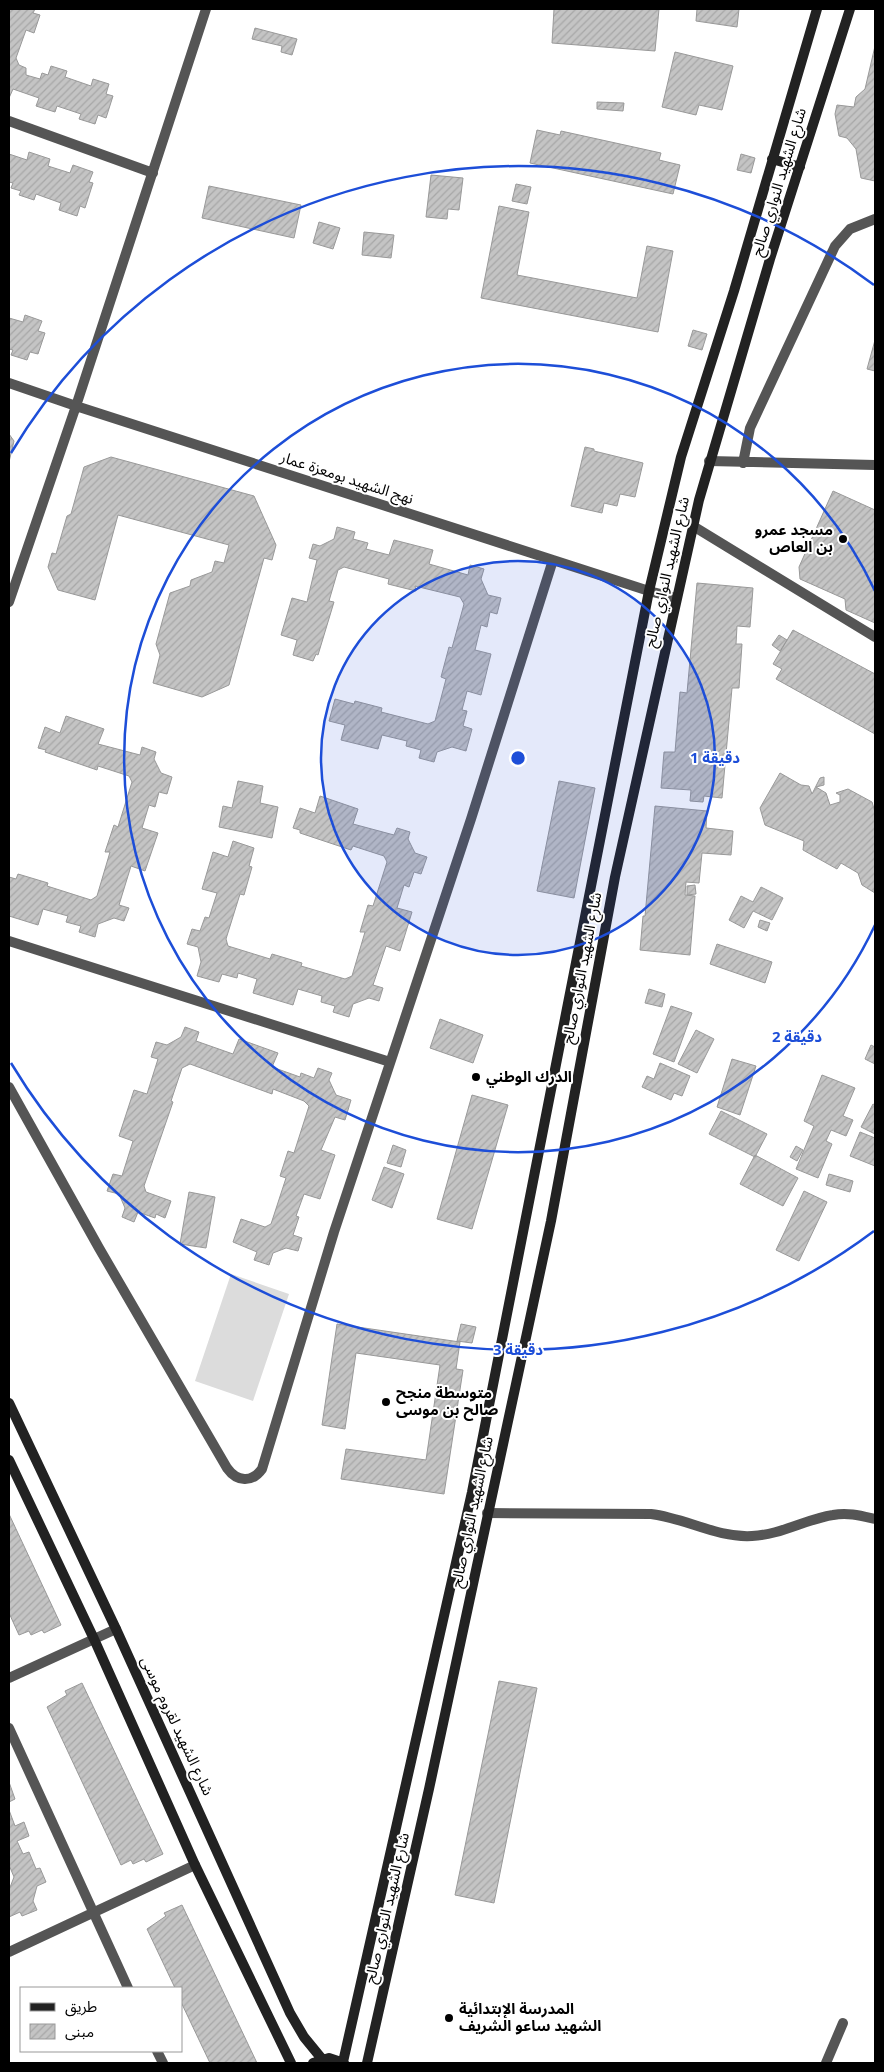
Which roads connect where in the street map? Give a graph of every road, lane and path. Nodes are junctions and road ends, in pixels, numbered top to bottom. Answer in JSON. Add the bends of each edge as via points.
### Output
{"nodes":[{"id":1,"x":206,"y":9,"type":"edge"},
{"id":2,"x":817,"y":9,"type":"edge"},
{"id":3,"x":850,"y":9,"type":"edge"},
{"id":4,"x":9,"y":121,"type":"edge"},
{"id":5,"x":772,"y":159,"type":"junction"},
{"id":6,"x":800,"y":167,"type":"junction"},
{"id":7,"x":153,"y":173,"type":"junction"},
{"id":8,"x":875,"y":219,"type":"edge"},
{"id":9,"x":9,"y":383,"type":"edge"},
{"id":10,"x":76,"y":406,"type":"junction"},
{"id":11,"x":709,"y":461,"type":"junction"},
{"id":12,"x":743,"y":463,"type":"junction"},
{"id":13,"x":875,"y":465,"type":"edge"},
{"id":14,"x":694,"y":526,"type":"junction"},
{"id":15,"x":553,"y":560,"type":"junction"},
{"id":16,"x":649,"y":591,"type":"junction"},
{"id":17,"x":676,"y":598,"type":"junction"},
{"id":18,"x":9,"y":602,"type":"edge"},
{"id":19,"x":875,"y":637,"type":"edge"},
{"id":20,"x":9,"y":941,"type":"edge"},
{"id":21,"x":390,"y":1062,"type":"junction"},
{"id":22,"x":9,"y":1087,"type":"edge"},
{"id":23,"x":9,"y":1403,"type":"edge"},
{"id":24,"x":9,"y":1460,"type":"edge"},
{"id":25,"x":487,"y":1513,"type":"junction"},
{"id":26,"x":875,"y":1519,"type":"edge"},
{"id":27,"x":116,"y":1629,"type":"junction"},
{"id":28,"x":94,"y":1639,"type":"junction"},
{"id":29,"x":9,"y":1678,"type":"edge"},
{"id":30,"x":9,"y":1728,"type":"edge"},
{"id":31,"x":195,"y":1865,"type":"junction"},
{"id":32,"x":93,"y":1912,"type":"junction"},
{"id":33,"x":9,"y":1952,"type":"edge"},
{"id":34,"x":128,"y":1987,"type":"edge"},
{"id":35,"x":843,"y":2023,"type":"dead end"},
{"id":36,"x":318,"y":2061,"type":"edge"},
{"id":37,"x":291,"y":2063,"type":"edge"},
{"id":38,"x":343,"y":2063,"type":"edge"},
{"id":39,"x":367,"y":2063,"type":"edge"},
{"id":40,"x":826,"y":2063,"type":"edge"}],
"edges":[{"from":1,"to":7,"type":"street"},
{"from":2,"to":5,"type":"street","name":"شارع الشهيد النواري صالح"},
{"from":3,"to":6,"type":"street","name":"شارع الشهيد النواري صالح"},
{"from":4,"to":7,"type":"street"},
{"from":5,"to":6,"type":"street"},
{"from":5,"to":16,"type":"street","name":"شارع الشهيد النواري صالح","via":[[681,458]]},
{"from":6,"to":11,"type":"street","name":"شارع الشهيد النواري صالح"},
{"from":7,"to":10,"type":"street"},
{"from":8,"to":12,"type":"street","via":[[850,229],[835,246],[750,428]]},
{"from":9,"to":10,"type":"street","name":"نهج الشهيد بومعزة عمار"},
{"from":10,"to":15,"type":"street","name":"نهج الشهيد بومعزة عمار"},
{"from":10,"to":18,"type":"street"},
{"from":11,"to":12,"type":"street"},
{"from":11,"to":14,"type":"street","name":"شارع الشهيد النواري صالح"},
{"from":12,"to":13,"type":"street"},
{"from":14,"to":17,"type":"street","name":"شارع الشهيد النواري صالح"},
{"from":14,"to":19,"type":"street"},
{"from":15,"to":16,"type":"street","name":"نهج الشهيد بومعزة عمار"},
{"from":15,"to":21,"type":"street"},
{"from":16,"to":17,"type":"street","name":"نهج الشهيد بومعزة عمار"},
{"from":16,"to":38,"type":"street","name":"شارع الشهيد النواري صالح","via":[[472,1492]]},
{"from":17,"to":25,"type":"street","name":"شارع الشهيد النواري صالح","via":[[615,877],[550,1221]]},
{"from":20,"to":21,"type":"street"},
{"from":21,"to":22,"type":"street","via":[[262,1469],[249,1479],[236,1477],[227,1468]]},
{"from":23,"to":27,"type":"street","name":"شارع الشهيد لقروم موسى"},
{"from":24,"to":28,"type":"street"},
{"from":25,"to":26,"type":"street","via":[[651,1514],[739,1536],[773,1532],[833,1515]]},
{"from":25,"to":39,"type":"street","name":"شارع الشهيد النواري صالح"},
{"from":27,"to":28,"type":"street"},
{"from":27,"to":36,"type":"street","name":"شارع الشهيد لقروم موسى","via":[[290,2012]]},
{"from":28,"to":29,"type":"street"},
{"from":28,"to":31,"type":"street"},
{"from":30,"to":32,"type":"street"},
{"from":31,"to":32,"type":"street"},
{"from":31,"to":37,"type":"street"},
{"from":32,"to":33,"type":"street"},
{"from":32,"to":34,"type":"street"},
{"from":35,"to":40,"type":"street"},
{"from":36,"to":38,"type":"street","via":[[330,2058]]}]}
